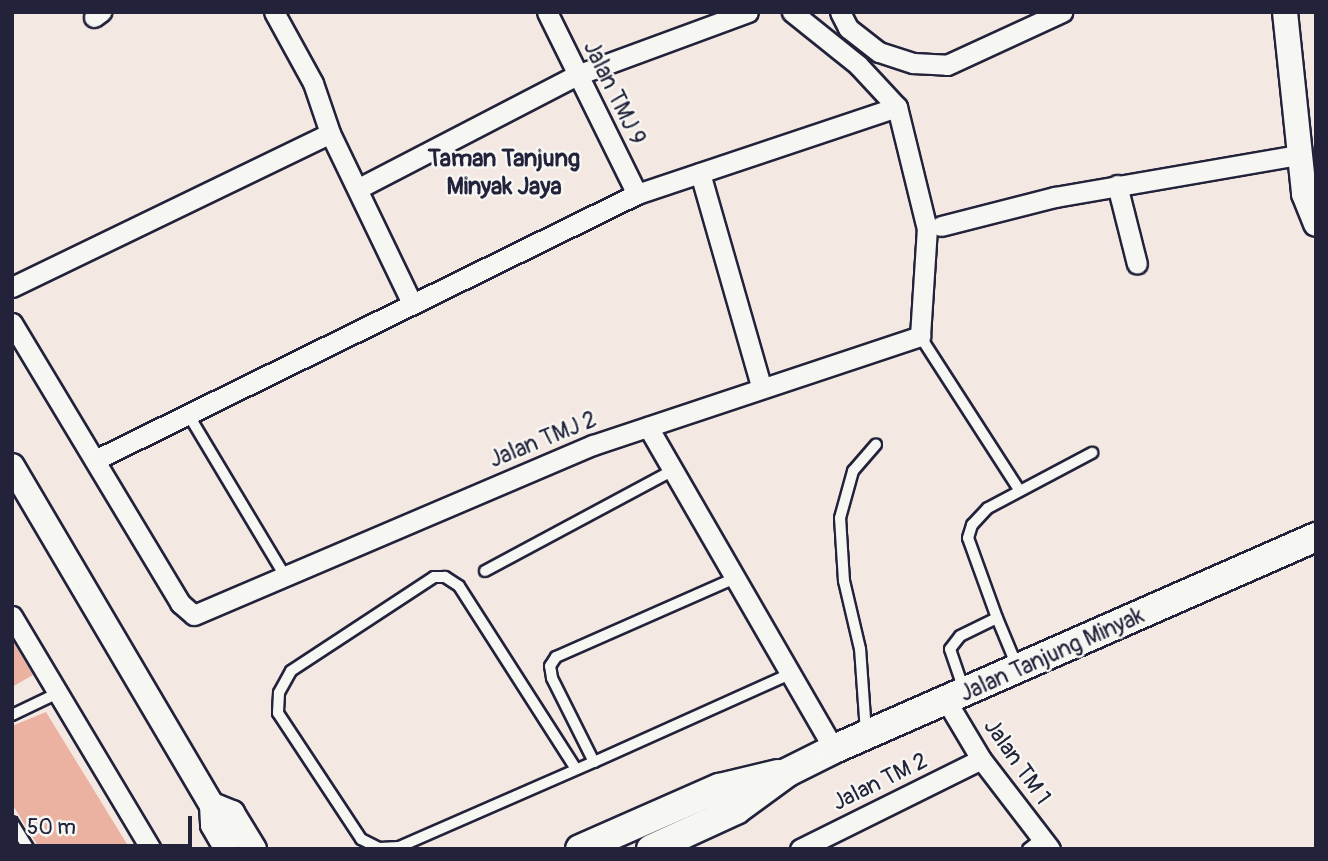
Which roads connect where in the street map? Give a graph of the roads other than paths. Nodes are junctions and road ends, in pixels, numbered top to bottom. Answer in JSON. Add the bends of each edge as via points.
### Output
{"nodes":[{"id":1,"x":274,"y":12,"type":"edge"},
{"id":2,"x":547,"y":12,"type":"edge"},
{"id":3,"x":748,"y":12,"type":"edge"},
{"id":4,"x":792,"y":12,"type":"edge"},
{"id":5,"x":840,"y":12,"type":"edge"},
{"id":6,"x":1062,"y":12,"type":"edge"},
{"id":7,"x":1285,"y":12,"type":"edge"},
{"id":8,"x":577,"y":75,"type":"junction"},
{"id":9,"x":897,"y":107,"type":"junction"},
{"id":10,"x":330,"y":133,"type":"junction"},
{"id":11,"x":1299,"y":155,"type":"junction"},
{"id":12,"x":700,"y":173,"type":"junction"},
{"id":13,"x":1117,"y":185,"type":"junction"},
{"id":14,"x":359,"y":188,"type":"junction"},
{"id":15,"x":637,"y":194,"type":"junction"},
{"id":16,"x":1316,"y":223,"type":"edge"},
{"id":17,"x":941,"y":226,"type":"dead end"},
{"id":18,"x":1137,"y":264,"type":"dead end"},
{"id":19,"x":12,"y":287,"type":"edge"},
{"id":20,"x":411,"y":301,"type":"junction"},
{"id":21,"x":12,"y":323,"type":"edge"},
{"id":22,"x":920,"y":336,"type":"junction"},
{"id":23,"x":761,"y":386,"type":"junction"},
{"id":24,"x":188,"y":414,"type":"junction"},
{"id":25,"x":648,"y":427,"type":"junction"},
{"id":26,"x":876,"y":445,"type":"dead end"},
{"id":27,"x":1091,"y":453,"type":"dead end"},
{"id":28,"x":95,"y":460,"type":"junction"},
{"id":29,"x":12,"y":466,"type":"edge"},
{"id":30,"x":673,"y":470,"type":"junction"},
{"id":31,"x":1020,"y":491,"type":"junction"},
{"id":32,"x":1314,"y":541,"type":"edge"},
{"id":33,"x":485,"y":572,"type":"dead end"},
{"id":34,"x":286,"y":578,"type":"junction"},
{"id":35,"x":735,"y":578,"type":"junction"},
{"id":36,"x":12,"y":616,"type":"edge"},
{"id":37,"x":997,"y":618,"type":"junction"},
{"id":38,"x":1019,"y":669,"type":"junction"},
{"id":39,"x":790,"y":674,"type":"junction"},
{"id":40,"x":58,"y":693,"type":"junction"},
{"id":41,"x":956,"y":698,"type":"junction"},
{"id":42,"x":12,"y":715,"type":"edge"},
{"id":43,"x":866,"y":736,"type":"junction"},
{"id":44,"x":834,"y":750,"type":"junction"},
{"id":45,"x":981,"y":759,"type":"junction"},
{"id":46,"x":594,"y":762,"type":"junction"},
{"id":47,"x":576,"y":769,"type":"junction"},
{"id":48,"x":788,"y":772,"type":"junction"},
{"id":49,"x":212,"y":805,"type":"junction"},
{"id":50,"x":12,"y":822,"type":"edge"},
{"id":51,"x":1040,"y":845,"type":"edge"},
{"id":52,"x":803,"y":848,"type":"edge"},
{"id":53,"x":29,"y":849,"type":"edge"},
{"id":54,"x":151,"y":849,"type":"edge"},
{"id":55,"x":227,"y":849,"type":"edge"},
{"id":56,"x":254,"y":849,"type":"edge"},
{"id":57,"x":580,"y":849,"type":"edge"},
{"id":58,"x":651,"y":849,"type":"edge"}],
"edges":[{"from":1,"to":10,"type":"street","via":[[313,83]]},
{"from":2,"to":8,"type":"street","name":"Jalan TMJ 9"},
{"from":3,"to":8,"type":"street"},
{"from":4,"to":9,"type":"street","via":[[858,65]]},
{"from":5,"to":6,"type":"street","via":[[848,28],[879,52],[913,63],[947,65]]},
{"from":7,"to":11,"type":"street"},
{"from":8,"to":14,"type":"street"},
{"from":8,"to":15,"type":"street","name":"Jalan TMJ 9"},
{"from":9,"to":12,"type":"street"},
{"from":9,"to":22,"type":"street","via":[[926,229]]},
{"from":10,"to":14,"type":"street"},
{"from":10,"to":19,"type":"street"},
{"from":11,"to":13,"type":"street"},
{"from":11,"to":16,"type":"street"},
{"from":12,"to":15,"type":"street"},
{"from":12,"to":23,"type":"street"},
{"from":13,"to":17,"type":"street"},
{"from":13,"to":18,"type":"street"},
{"from":14,"to":20,"type":"street"},
{"from":15,"to":20,"type":"street"},
{"from":20,"to":24,"type":"street"},
{"from":21,"to":28,"type":"street"},
{"from":22,"to":23,"type":"street","name":"Jalan TMJ 2"},
{"from":22,"to":31,"type":"lane"},
{"from":23,"to":25,"type":"street","name":"Jalan TMJ 2"},
{"from":24,"to":28,"type":"street"},
{"from":24,"to":34,"type":"lane"},
{"from":25,"to":30,"type":"street"},
{"from":25,"to":34,"type":"street","name":"Jalan TMJ 2","via":[[494,486]]},
{"from":26,"to":43,"type":"lane","via":[[853,471],[840,519],[844,581],[860,649]]},
{"from":27,"to":31,"type":"lane"},
{"from":28,"to":34,"type":"street","name":"Jalan TMJ 2","via":[[180,603],[194,615]]},
{"from":29,"to":49,"type":"street"},
{"from":30,"to":33,"type":"lane"},
{"from":30,"to":35,"type":"street"},
{"from":31,"to":37,"type":"lane","via":[[979,513],[968,538]]},
{"from":32,"to":38,"type":"main road","name":"Jalan Tanjung Minyak"},
{"from":35,"to":39,"type":"street"},
{"from":35,"to":46,"type":"lane","via":[[556,657],[550,666],[552,678]]},
{"from":36,"to":40,"type":"street"},
{"from":37,"to":38,"type":"lane"},
{"from":37,"to":41,"type":"lane","via":[[960,636],[950,649]]},
{"from":38,"to":41,"type":"main road","name":"Jalan Tanjung Minyak"},
{"from":39,"to":44,"type":"street"},
{"from":39,"to":46,"type":"lane"},
{"from":40,"to":42,"type":"lane"},
{"from":40,"to":54,"type":"street"},
{"from":41,"to":43,"type":"main road","name":"Jalan Tanjung Minyak"},
{"from":41,"to":45,"type":"street","name":"Jalan TM 1"},
{"from":43,"to":44,"type":"main road","name":"Jalan Tanjung Minyak"},
{"from":44,"to":48,"type":"main road","name":"Jalan Tanjung Minyak"},
{"from":45,"to":51,"type":"street","name":"Jalan TM 1"},
{"from":45,"to":52,"type":"street","name":"Jalan TM 2"},
{"from":46,"to":47,"type":"lane"},
{"from":47,"to":47,"type":"lane","via":[[398,847],[379,848],[362,839],[278,713],[279,693],[291,671],[434,577],[445,578],[459,586]]},
{"from":48,"to":57,"type":"main road","name":"Jalan Tanjung Minyak","via":[[719,788]]},
{"from":48,"to":58,"type":"main road","name":"Jalan Tanjung Minyak","via":[[736,810]]},
{"from":49,"to":55,"type":"street","via":[[213,825]]},
{"from":49,"to":56,"type":"street","via":[[232,813]]},
{"from":50,"to":53,"type":"lane"}]}
